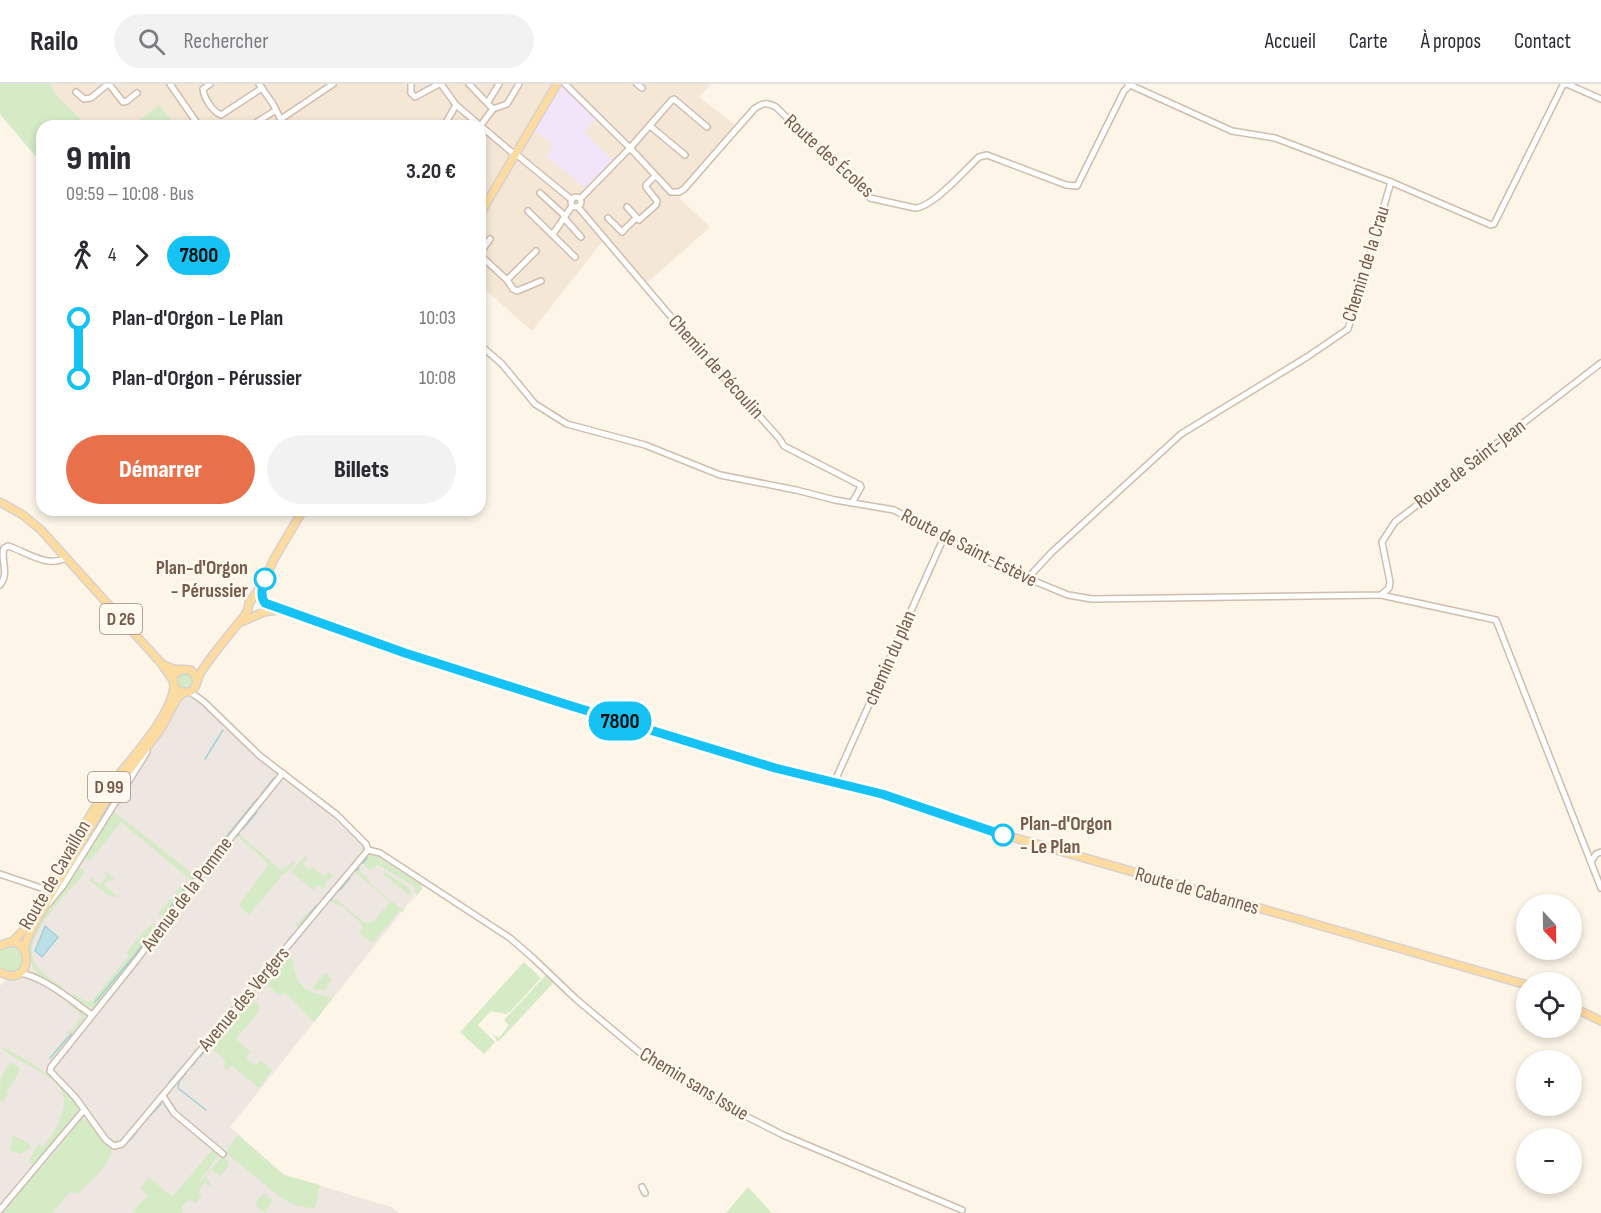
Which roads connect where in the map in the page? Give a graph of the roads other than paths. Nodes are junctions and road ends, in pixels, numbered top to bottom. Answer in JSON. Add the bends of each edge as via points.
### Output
{"nodes":[{"id":1,"x":109,"y":84,"type":"edge"},
{"id":2,"x":170,"y":84,"type":"edge"},
{"id":3,"x":210,"y":84,"type":"edge"},
{"id":4,"x":333,"y":84,"type":"edge"},
{"id":5,"x":411,"y":84,"type":"edge"},
{"id":6,"x":440,"y":84,"type":"edge"},
{"id":7,"x":469,"y":84,"type":"edge"},
{"id":8,"x":499,"y":84,"type":"edge"},
{"id":9,"x":519,"y":84,"type":"edge"},
{"id":10,"x":556,"y":84,"type":"edge"},
{"id":11,"x":565,"y":84,"type":"edge"},
{"id":12,"x":1129,"y":85,"type":"edge"},
{"id":13,"x":261,"y":86,"type":"edge"},
{"id":14,"x":76,"y":92,"type":"dead end"},
{"id":15,"x":137,"y":93,"type":"dead end"},
{"id":16,"x":1601,"y":99,"type":"edge"},
{"id":17,"x":488,"y":102,"type":"junction"},
{"id":18,"x":456,"y":105,"type":"junction"},
{"id":19,"x":494,"y":109,"type":"junction"},
{"id":20,"x":276,"y":110,"type":"junction"},
{"id":21,"x":196,"y":120,"type":"edge"},
{"id":22,"x":260,"y":120,"type":"edge"},
{"id":23,"x":281,"y":120,"type":"joint"},
{"id":24,"x":447,"y":120,"type":"edge"},
{"id":25,"x":475,"y":120,"type":"edge"},
{"id":26,"x":485,"y":120,"type":"edge"},
{"id":27,"x":650,"y":126,"type":"junction"},
{"id":28,"x":707,"y":127,"type":"dead end"},
{"id":29,"x":486,"y":129,"type":"edge"},
{"id":30,"x":630,"y":148,"type":"junction"},
{"id":31,"x":515,"y":154,"type":"junction"},
{"id":32,"x":685,"y":155,"type":"dead end"},
{"id":33,"x":655,"y":176,"type":"junction"},
{"id":34,"x":1391,"y":182,"type":"junction"},
{"id":35,"x":540,"y":193,"type":"dead end"},
{"id":36,"x":486,"y":204,"type":"edge"},
{"id":37,"x":574,"y":204,"type":"junction"},
{"id":38,"x":627,"y":207,"type":"dead end"},
{"id":39,"x":528,"y":211,"type":"dead end"},
{"id":40,"x":565,"y":217,"type":"junction"},
{"id":41,"x":608,"y":218,"type":"dead end"},
{"id":42,"x":636,"y":218,"type":"junction"},
{"id":43,"x":553,"y":234,"type":"junction"},
{"id":44,"x":581,"y":237,"type":"dead end"},
{"id":45,"x":490,"y":239,"type":"dead end"},
{"id":46,"x":486,"y":245,"type":"edge"},
{"id":47,"x":536,"y":251,"type":"dead end"},
{"id":48,"x":575,"y":257,"type":"dead end"},
{"id":49,"x":486,"y":260,"type":"edge"},
{"id":50,"x":507,"y":280,"type":"junction"},
{"id":51,"x":541,"y":281,"type":"dead end"},
{"id":52,"x":486,"y":350,"type":"edge"},
{"id":53,"x":1601,"y":363,"type":"edge"},
{"id":54,"x":0,"y":502,"type":"edge"},
{"id":55,"x":852,"y":503,"type":"junction"},
{"id":56,"x":299,"y":516,"type":"edge"},
{"id":57,"x":944,"y":537,"type":"junction"},
{"id":58,"x":66,"y":558,"type":"junction"},
{"id":59,"x":1027,"y":579,"type":"junction"},
{"id":60,"x":263,"y":584,"type":"junction"},
{"id":61,"x":0,"y":585,"type":"edge"},
{"id":62,"x":1381,"y":596,"type":"junction"},
{"id":63,"x":253,"y":599,"type":"junction"},
{"id":64,"x":264,"y":601,"type":"junction"},
{"id":65,"x":248,"y":609,"type":"junction"},
{"id":66,"x":285,"y":609,"type":"junction"},
{"id":67,"x":264,"y":612,"type":"junction"},
{"id":68,"x":255,"y":615,"type":"junction"},
{"id":69,"x":237,"y":625,"type":"junction"},
{"id":70,"x":161,"y":663,"type":"junction"},
{"id":71,"x":207,"y":663,"type":"junction"},
{"id":72,"x":180,"y":670,"type":"junction"},
{"id":73,"x":193,"y":671,"type":"junction"},
{"id":74,"x":197,"y":682,"type":"junction"},
{"id":75,"x":173,"y":683,"type":"junction"},
{"id":76,"x":186,"y":693,"type":"junction"},
{"id":77,"x":203,"y":701,"type":"junction"},
{"id":78,"x":283,"y":773,"type":"junction"},
{"id":79,"x":834,"y":781,"type":"junction"},
{"id":80,"x":368,"y":850,"type":"junction"},
{"id":81,"x":1601,"y":852,"type":"edge"},
{"id":82,"x":1591,"y":862,"type":"junction"},
{"id":83,"x":0,"y":874,"type":"edge"},
{"id":84,"x":1601,"y":888,"type":"edge"},
{"id":85,"x":47,"y":890,"type":"junction"},
{"id":86,"x":12,"y":942,"type":"junction"},
{"id":87,"x":0,"y":946,"type":"edge"},
{"id":88,"x":24,"y":950,"type":"junction"},
{"id":89,"x":27,"y":962,"type":"junction"},
{"id":90,"x":1,"y":973,"type":"edge"},
{"id":91,"x":18,"y":974,"type":"junction"},
{"id":92,"x":39,"y":980,"type":"junction"},
{"id":93,"x":1516,"y":982,"type":"edge"},
{"id":94,"x":1582,"y":1012,"type":"edge"},
{"id":95,"x":92,"y":1015,"type":"junction"},
{"id":96,"x":1601,"y":1021,"type":"edge"},
{"id":97,"x":163,"y":1096,"type":"junction"},
{"id":98,"x":84,"y":1110,"type":"junction"},
{"id":99,"x":223,"y":1154,"type":"dead end"},
{"id":100,"x":0,"y":1210,"type":"edge"},
{"id":101,"x":962,"y":1210,"type":"dead end"}],
"edges":[{"from":1,"to":14,"type":"street","via":[[89,99]]},
{"from":1,"to":15,"type":"street","via":[[123,102]]},
{"from":2,"to":21,"type":"street"},
{"from":3,"to":13,"type":"street","via":[[203,94],[220,115]]},
{"from":4,"to":23,"type":"street"},
{"from":5,"to":6,"type":"street","via":[[415,97]]},
{"from":6,"to":18,"type":"street","name":"Chemin de Pécoulin"},
{"from":7,"to":17,"type":"street"},
{"from":8,"to":17,"type":"street"},
{"from":9,"to":19,"type":"street","via":[[507,104]]},
{"from":10,"to":31,"type":"main road"},
{"from":11,"to":30,"type":"street","name":"Route des Écoles"},
{"from":12,"to":33,"type":"street","name":"Route des Écoles","via":[[1077,186],[987,155],[979,157],[920,208],[879,201],[870,198],[776,107],[764,103],[754,109],[679,192],[671,192]]},
{"from":12,"to":34,"type":"street","name":"Chemin de la Crau","via":[[1232,131],[1275,138]]},
{"from":13,"to":20,"type":"street"},
{"from":16,"to":34,"type":"street","via":[[1563,85],[1494,224]]},
{"from":17,"to":19,"type":"street"},
{"from":18,"to":24,"type":"street"},
{"from":18,"to":25,"type":"street","name":"Chemin de Pécoulin"},
{"from":19,"to":26,"type":"street"},
{"from":20,"to":22,"type":"street"},
{"from":20,"to":23,"type":"street"},
{"from":27,"to":28,"type":"street","via":[[674,99]]},
{"from":27,"to":30,"type":"street"},
{"from":27,"to":32,"type":"street"},
{"from":29,"to":31,"type":"street","name":"Chemin de Pécoulin"},
{"from":30,"to":33,"type":"street","name":"Route des Écoles"},
{"from":30,"to":37,"type":"street","via":[[580,199],[581,205]]},
{"from":31,"to":36,"type":"main road"},
{"from":31,"to":37,"type":"street","name":"Chemin de Pécoulin"},
{"from":33,"to":42,"type":"street","via":[[646,188],[656,205],[639,220]]},
{"from":34,"to":59,"type":"street","name":"Chemin de la Crau","via":[[1348,329],[1181,434]]},
{"from":35,"to":40,"type":"street"},
{"from":37,"to":40,"type":"street"},
{"from":37,"to":55,"type":"street","name":"Chemin de Pécoulin","via":[[784,446],[860,485]]},
{"from":38,"to":42,"type":"street"},
{"from":39,"to":43,"type":"street"},
{"from":40,"to":43,"type":"street"},
{"from":40,"to":44,"type":"street"},
{"from":41,"to":42,"type":"street","via":[[622,232]]},
{"from":43,"to":48,"type":"street"},
{"from":45,"to":46,"type":"street"},
{"from":47,"to":50,"type":"street"},
{"from":49,"to":50,"type":"street"},
{"from":50,"to":51,"type":"street","via":[[517,291]]},
{"from":52,"to":55,"type":"street","name":"Route de Saint-Estève","via":[[535,404],[567,424],[645,445],[720,475]]},
{"from":53,"to":62,"type":"street","name":"Route de Saint-Jean","via":[[1395,522],[1382,542],[1389,588]]},
{"from":54,"to":58,"type":"main road","number":"D 26","via":[[35,525]]},
{"from":55,"to":57,"type":"street","name":"Route de Saint-Estève","via":[[894,510]]},
{"from":56,"to":60,"type":"main road"},
{"from":57,"to":59,"type":"street","name":"Route de Saint-Estève"},
{"from":57,"to":79,"type":"street","name":"chemin du plan"},
{"from":58,"to":61,"type":"street","via":[[39,560],[8,546],[2,551],[6,571]]},
{"from":58,"to":70,"type":"main road","number":"D 26"},
{"from":59,"to":62,"type":"street","name":"Route de Saint-Estève","via":[[1068,595],[1092,598]]},
{"from":60,"to":63,"type":"main road"},
{"from":60,"to":64,"type":"main road"},
{"from":62,"to":82,"type":"street","name":"Route de Saint-Estève","via":[[1496,620]]},
{"from":63,"to":64,"type":"main road"},
{"from":63,"to":65,"type":"main road"},
{"from":64,"to":66,"type":"main road","name":"Route de Cabannes"},
{"from":64,"to":67,"type":"main road"},
{"from":65,"to":68,"type":"main road"},
{"from":65,"to":69,"type":"main road"},
{"from":66,"to":67,"type":"main road","name":"Route de Cabannes"},
{"from":66,"to":79,"type":"main road","name":"Route de Cabannes","via":[[405,653],[565,704],[734,756]]},
{"from":67,"to":68,"type":"main road"},
{"from":68,"to":69,"type":"main road"},
{"from":69,"to":71,"type":"main road"},
{"from":70,"to":72,"type":"main road","number":"D 26"},
{"from":70,"to":75,"type":"main road","number":"D 26"},
{"from":71,"to":73,"type":"main road"},
{"from":71,"to":74,"type":"main road"},
{"from":72,"to":73,"type":"main road"},
{"from":72,"to":75,"type":"main road"},
{"from":73,"to":74,"type":"main road"},
{"from":74,"to":76,"type":"main road"},
{"from":74,"to":77,"type":"street"},
{"from":75,"to":76,"type":"main road"},
{"from":75,"to":85,"type":"main road","name":"Route de Cavaillon","number":"D 99","via":[[172,698],[165,712],[102,797]]},
{"from":76,"to":77,"type":"street"},
{"from":76,"to":88,"type":"main road","name":"Route de Cavaillon","number":"D 99","via":[[178,697],[160,730],[103,806],[43,908]]},
{"from":77,"to":78,"type":"street"},
{"from":78,"to":80,"type":"street","via":[[337,815]]},
{"from":78,"to":95,"type":"street","name":"Avenue de la Pomme"},
{"from":79,"to":93,"type":"main road","name":"Route de Cabannes","via":[[977,827]]},
{"from":80,"to":97,"type":"street","name":"Avenue des Vergers"},
{"from":80,"to":101,"type":"street","name":"Chemin sans Issue","via":[[380,853],[510,938],[645,1057],[710,1098],[783,1134]]},
{"from":81,"to":82,"type":"street"},
{"from":82,"to":84,"type":"street"},
{"from":83,"to":85,"type":"street"},
{"from":85,"to":86,"type":"main road","name":"Route de Cavaillon","number":"D 99","via":[[24,930]]},
{"from":86,"to":87,"type":"main road"},
{"from":86,"to":88,"type":"main road"},
{"from":88,"to":89,"type":"main road"},
{"from":89,"to":91,"type":"main road"},
{"from":89,"to":92,"type":"street"},
{"from":90,"to":91,"type":"main road"},
{"from":91,"to":92,"type":"street"},
{"from":92,"to":95,"type":"street"},
{"from":94,"to":96,"type":"main road"},
{"from":95,"to":98,"type":"street","name":"Avenue de la Pomme","via":[[50,1071]]},
{"from":97,"to":98,"type":"street","name":"Avenue des Vergers","via":[[117,1146],[106,1140]]},
{"from":97,"to":99,"type":"street","via":[[174,1113]]},
{"from":98,"to":100,"type":"street"}]}
